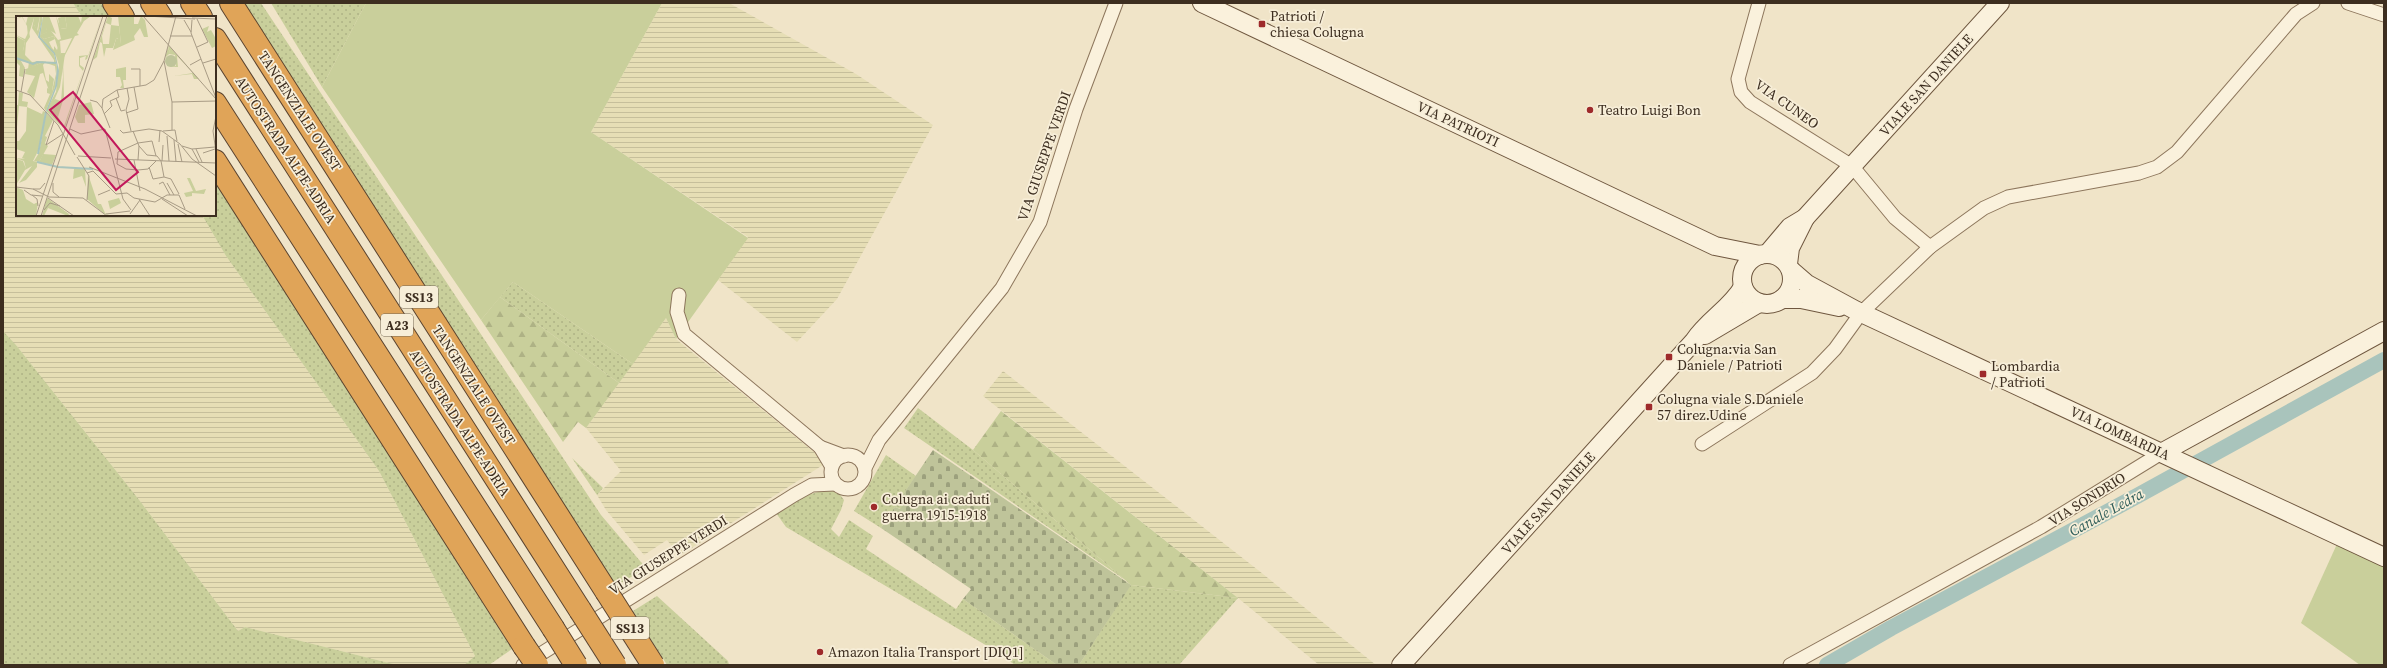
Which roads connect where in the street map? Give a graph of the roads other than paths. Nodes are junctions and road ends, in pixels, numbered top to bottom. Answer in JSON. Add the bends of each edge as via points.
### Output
{"nodes":[{"id":1,"x":114,"y":3,"type":"edge"},
{"id":2,"x":152,"y":3,"type":"edge"},
{"id":3,"x":192,"y":3,"type":"edge"},
{"id":4,"x":231,"y":3,"type":"edge"},
{"id":5,"x":1116,"y":3,"type":"edge"},
{"id":6,"x":1202,"y":3,"type":"edge"},
{"id":7,"x":1759,"y":3,"type":"edge"},
{"id":8,"x":2000,"y":3,"type":"edge"},
{"id":9,"x":2313,"y":3,"type":"edge"},
{"id":10,"x":2348,"y":3,"type":"edge"},
{"id":11,"x":2384,"y":15,"type":"edge"},
{"id":12,"x":122,"y":16,"type":"edge"},
{"id":13,"x":160,"y":16,"type":"edge"},
{"id":14,"x":200,"y":16,"type":"edge"},
{"id":15,"x":216,"y":41,"type":"edge"},
{"id":16,"x":216,"y":105,"type":"edge"},
{"id":17,"x":216,"y":164,"type":"edge"},
{"id":18,"x":1852,"y":166,"type":"junction"},
{"id":19,"x":1805,"y":218,"type":"junction"},
{"id":20,"x":1715,"y":246,"type":"junction"},
{"id":21,"x":1930,"y":247,"type":"junction"},
{"id":22,"x":1764,"y":254,"type":"junction"},
{"id":23,"x":1790,"y":268,"type":"junction"},
{"id":24,"x":1743,"y":279,"type":"junction"},
{"id":25,"x":679,"y":295,"type":"dead end"},
{"id":26,"x":1782,"y":299,"type":"junction"},
{"id":27,"x":1760,"y":303,"type":"junction"},
{"id":28,"x":1858,"y":311,"type":"junction"},
{"id":29,"x":2384,"y":331,"type":"edge"},
{"id":30,"x":1694,"y":341,"type":"junction"},
{"id":31,"x":879,"y":440,"type":"junction"},
{"id":32,"x":1702,"y":444,"type":"dead end"},
{"id":33,"x":820,"y":447,"type":"junction"},
{"id":34,"x":2168,"y":455,"type":"junction"},
{"id":35,"x":849,"y":456,"type":"junction"},
{"id":36,"x":832,"y":467,"type":"junction"},
{"id":37,"x":865,"y":468,"type":"junction"},
{"id":38,"x":835,"y":484,"type":"junction"},
{"id":39,"x":2384,"y":557,"type":"edge"},
{"id":40,"x":524,"y":656,"type":"edge"},
{"id":41,"x":537,"y":665,"type":"edge"},
{"id":42,"x":576,"y":665,"type":"edge"},
{"id":43,"x":615,"y":665,"type":"edge"},
{"id":44,"x":653,"y":665,"type":"edge"},
{"id":45,"x":1401,"y":665,"type":"edge"},
{"id":46,"x":1790,"y":665,"type":"edge"}],
"edges":[{"from":1,"to":12,"type":"highway"},
{"from":2,"to":13,"type":"highway"},
{"from":3,"to":14,"type":"highway"},
{"from":4,"to":44,"type":"highway","name":"TANGENZIALE OVEST","number":"SS13","bridge":true},
{"from":5,"to":31,"type":"street","name":"VIA GIUSEPPE VERDI","via":[[1076,109],[1040,222],[1033,235],[1002,288]]},
{"from":6,"to":20,"type":"street","name":"VIA PATRIOTI"},
{"from":7,"to":18,"type":"street","name":"VIA CUNEO","via":[[1738,79],[1741,92],[1750,102]]},
{"from":8,"to":18,"type":"street","name":"VIALE SAN DANIELE"},
{"from":9,"to":21,"type":"street","via":[[2296,14],[2177,152],[2157,167],[2139,173],[2008,197],[1984,208]]},
{"from":10,"to":11,"type":"street"},
{"from":15,"to":43,"type":"highway","name":"AUTOSTRADA ALPE-ADRIA","number":"A23","bridge":true},
{"from":16,"to":42,"type":"highway","number":"A23","bridge":true},
{"from":17,"to":40,"type":"highway"},
{"from":18,"to":19,"type":"street","name":"VIALE SAN DANIELE"},
{"from":18,"to":21,"type":"street","via":[[1895,218]]},
{"from":19,"to":22,"type":"street","name":"VIALE SAN DANIELE","via":[[1790,227]]},
{"from":19,"to":23,"type":"street","name":"VIALE SAN DANIELE","via":[[1790,248]]},
{"from":20,"to":22,"type":"street","name":"VIA PATRIOTI"},
{"from":20,"to":24,"type":"street","name":"VIA PATRIOTI","via":[[1734,260]]},
{"from":21,"to":28,"type":"street"},
{"from":22,"to":23,"type":"street","via":[[1776,254]]},
{"from":22,"to":24,"type":"street","via":[[1753,258]]},
{"from":23,"to":26,"type":"street","via":[[1791,287]]},
{"from":23,"to":28,"type":"street","name":"VIA LOMBARDIA","via":[[1807,284]]},
{"from":24,"to":27,"type":"street","via":[[1747,294]]},
{"from":24,"to":30,"type":"street","name":"VIALE SAN DANIELE","via":[[1734,300],[1704,326]]},
{"from":25,"to":33,"type":"street","via":[[677,312],[684,334]]},
{"from":26,"to":27,"type":"street","via":[[1767,304]]},
{"from":26,"to":28,"type":"street","name":"VIA LOMBARDIA"},
{"from":27,"to":30,"type":"street","name":"VIALE SAN DANIELE"},
{"from":28,"to":32,"type":"street","via":[[1835,349],[1812,373]]},
{"from":28,"to":34,"type":"street","name":"VIA LOMBARDIA"},
{"from":29,"to":34,"type":"street","name":"VIA SONDRIO"},
{"from":30,"to":45,"type":"street","name":"VIALE SAN DANIELE"},
{"from":31,"to":35,"type":"street","name":"VIA GIUSEPPE VERDI"},
{"from":31,"to":37,"type":"street","name":"VIA GIUSEPPE VERDI"},
{"from":33,"to":35,"type":"street"},
{"from":33,"to":36,"type":"street"},
{"from":34,"to":39,"type":"street","name":"VIA LOMBARDIA"},
{"from":34,"to":46,"type":"street","name":"VIA SONDRIO"},
{"from":35,"to":36,"type":"street","via":[[834,462]]},
{"from":35,"to":37,"type":"street"},
{"from":36,"to":38,"type":"street","via":[[831,473]]},
{"from":37,"to":38,"type":"street","via":[[864,478],[855,488],[845,489]]},
{"from":38,"to":40,"type":"street","name":"VIA GIUSEPPE VERDI","via":[[812,485]]},
{"from":40,"to":41,"type":"highway","bridge":true}]}
